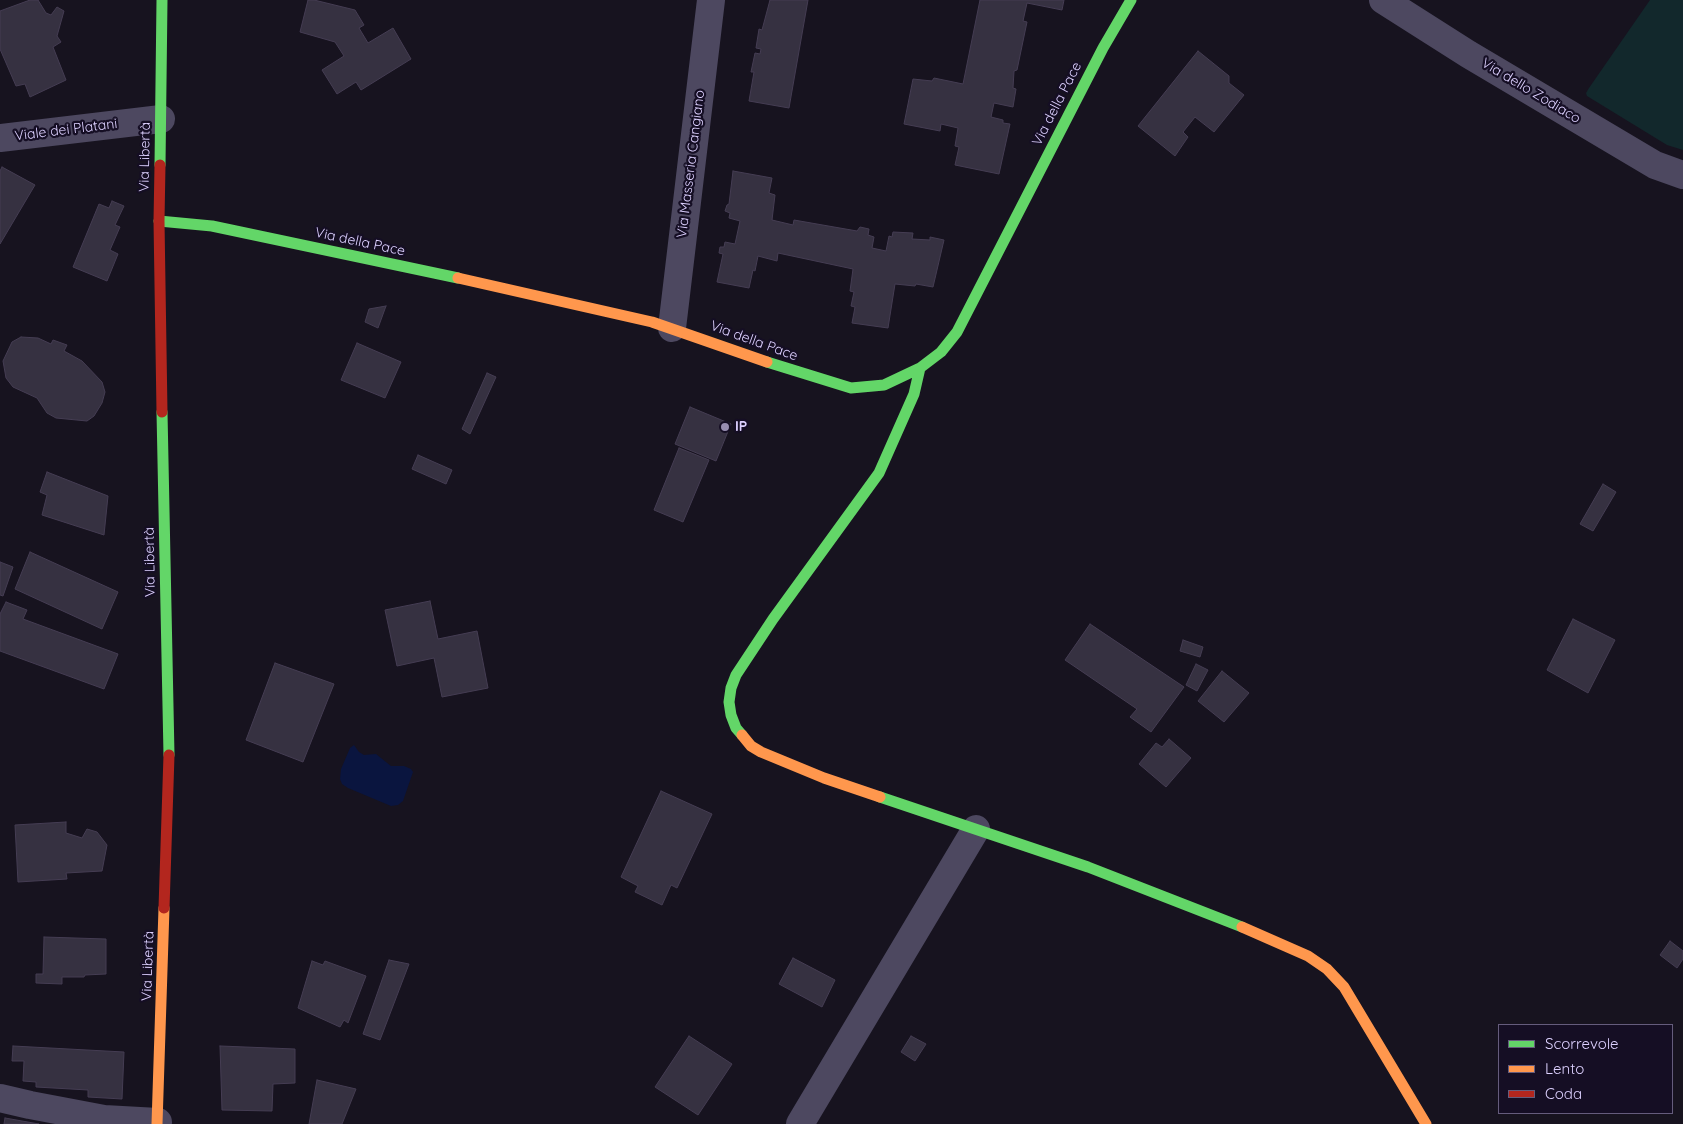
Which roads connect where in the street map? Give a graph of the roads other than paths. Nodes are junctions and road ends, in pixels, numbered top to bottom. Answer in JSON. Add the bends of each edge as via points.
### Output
{"nodes":[{"id":1,"x":162,"y":0,"type":"edge"},
{"id":2,"x":711,"y":0,"type":"edge"},
{"id":3,"x":1130,"y":0,"type":"edge"},
{"id":4,"x":1383,"y":0,"type":"edge"},
{"id":5,"x":161,"y":120,"type":"junction"},
{"id":6,"x":0,"y":138,"type":"edge"},
{"id":7,"x":1683,"y":175,"type":"edge"},
{"id":8,"x":159,"y":221,"type":"junction"},
{"id":9,"x":672,"y":328,"type":"junction"},
{"id":10,"x":920,"y":368,"type":"junction"},
{"id":11,"x":976,"y":829,"type":"junction"},
{"id":12,"x":0,"y":1098,"type":"edge"},
{"id":13,"x":158,"y":1123,"type":"edge"},
{"id":14,"x":800,"y":1124,"type":"edge"},
{"id":15,"x":1426,"y":1124,"type":"edge"}],
"edges":[{"from":1,"to":5,"type":"street","name":"Via Libertà"},
{"from":2,"to":9,"type":"street","name":"Via Masseria Cangiano"},
{"from":3,"to":10,"type":"street","name":"Via della Pace","via":[[957,332],[941,352]]},
{"from":4,"to":7,"type":"street","name":"Via dello Zodiaco","via":[[1647,160]]},
{"from":5,"to":6,"type":"street","name":"Viale dei Platani"},
{"from":5,"to":8,"type":"street","name":"Via Libertà"},
{"from":8,"to":9,"type":"street","name":"Via della Pace","via":[[212,226],[496,286]]},
{"from":8,"to":13,"type":"street","name":"Via Libertà","via":[[169,778]]},
{"from":9,"to":10,"type":"street","name":"Via della Pace","via":[[851,388],[884,384]]},
{"from":10,"to":11,"type":"street","via":[[914,394],[879,473],[736,675],[729,702],[736,728],[751,746],[762,752],[824,778]]},
{"from":11,"to":14,"type":"street"},
{"from":11,"to":15,"type":"street","via":[[1088,868],[1308,956],[1327,969],[1344,987]]},
{"from":12,"to":13,"type":"street","via":[[104,1118]]}]}
